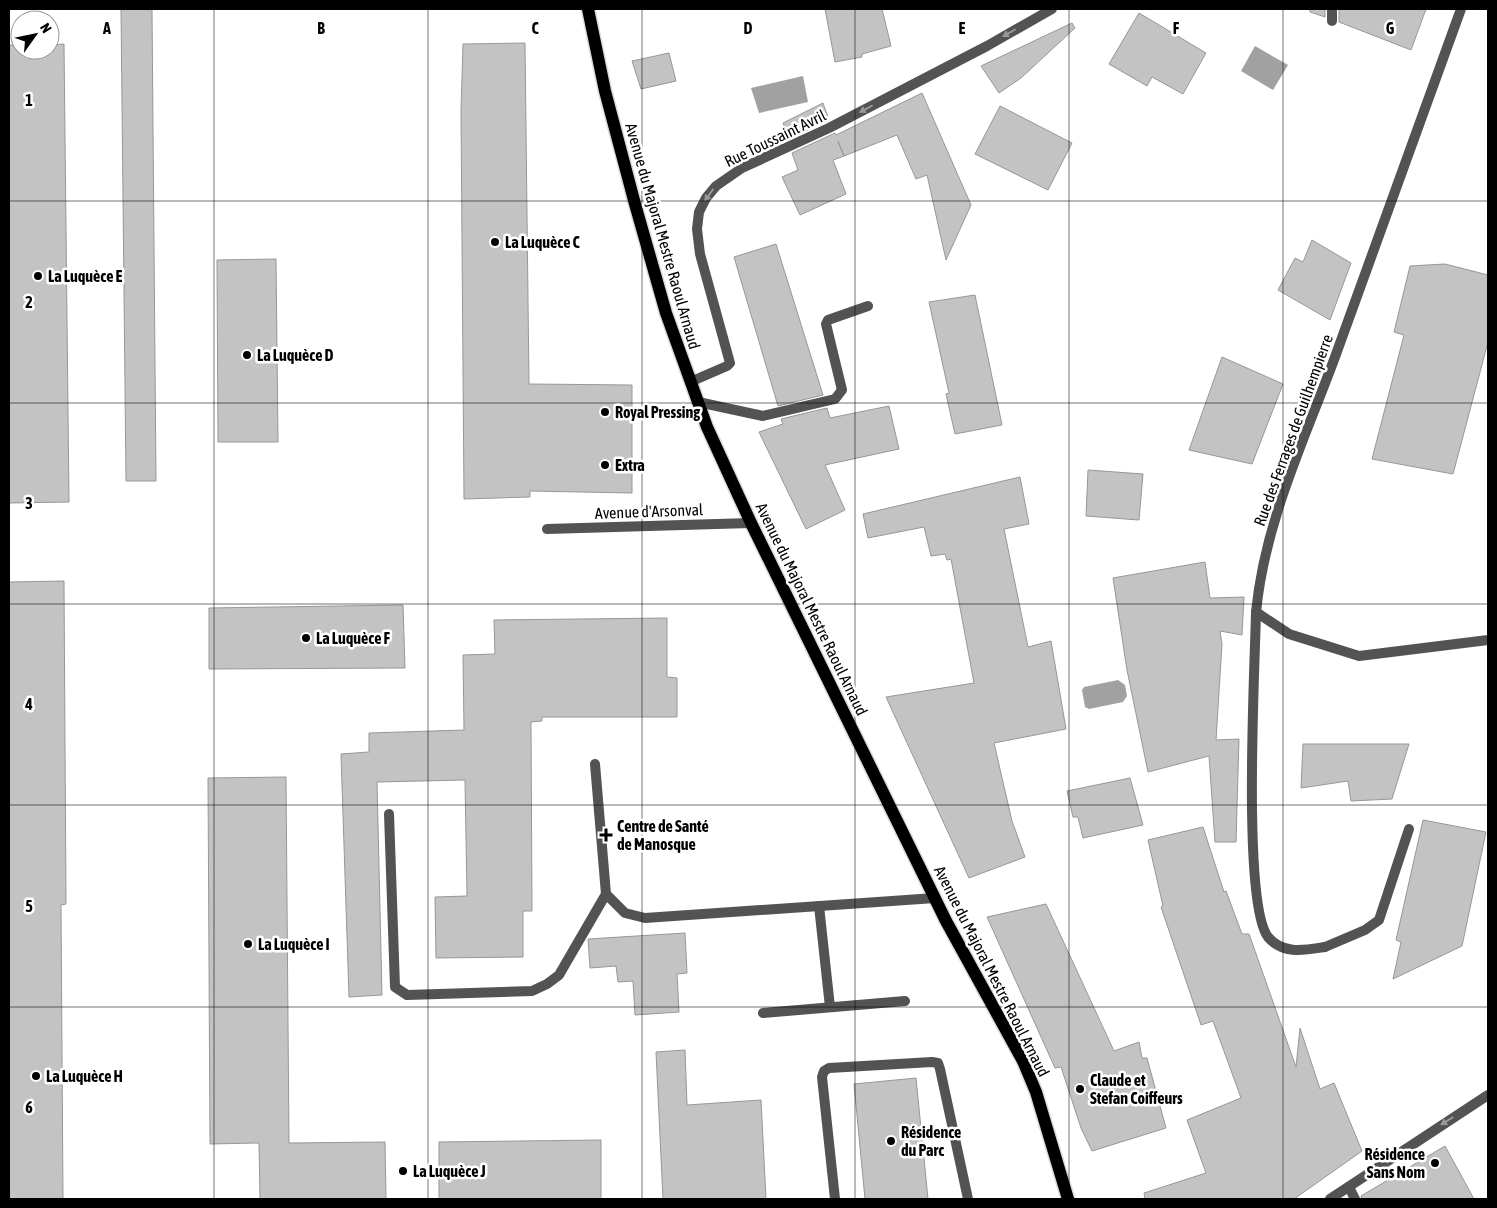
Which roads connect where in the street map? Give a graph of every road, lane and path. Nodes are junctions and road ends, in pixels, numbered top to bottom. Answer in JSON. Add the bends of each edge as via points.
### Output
{"nodes":[{"id":1,"x":588,"y":9,"type":"edge"},
{"id":2,"x":1052,"y":9,"type":"edge"},
{"id":3,"x":1332,"y":9,"type":"edge"},
{"id":4,"x":1461,"y":9,"type":"edge"},
{"id":5,"x":1332,"y":21,"type":"dead end"},
{"id":6,"x":868,"y":306,"type":"dead end"},
{"id":7,"x":690,"y":382,"type":"junction"},
{"id":8,"x":698,"y":402,"type":"junction"},
{"id":9,"x":751,"y":523,"type":"junction"},
{"id":10,"x":547,"y":529,"type":"dead end"},
{"id":11,"x":1256,"y":612,"type":"junction"},
{"id":12,"x":1488,"y":640,"type":"edge"},
{"id":13,"x":595,"y":764,"type":"dead end"},
{"id":14,"x":389,"y":814,"type":"dead end"},
{"id":15,"x":1409,"y":829,"type":"dead end"},
{"id":16,"x":606,"y":894,"type":"junction"},
{"id":17,"x":935,"y":898,"type":"junction"},
{"id":18,"x":819,"y":906,"type":"junction"},
{"id":19,"x":905,"y":1001,"type":"dead end"},
{"id":20,"x":830,"y":1008,"type":"junction"},
{"id":21,"x":763,"y":1013,"type":"dead end"},
{"id":22,"x":1488,"y":1096,"type":"edge"},
{"id":23,"x":1349,"y":1187,"type":"junction"},
{"id":24,"x":835,"y":1199,"type":"edge"},
{"id":25,"x":968,"y":1199,"type":"edge"},
{"id":26,"x":1068,"y":1199,"type":"edge"},
{"id":27,"x":1330,"y":1199,"type":"edge"},
{"id":28,"x":1356,"y":1199,"type":"edge"}],
"edges":[{"from":1,"to":7,"type":"main road","name":"Avenue du Majoral Mestre Raoul Arnaud","via":[[604,90],[635,204],[666,313]]},
{"from":2,"to":7,"type":"street","name":"Rue Toussaint Avril","one_way":true,"via":[[829,128],[742,168],[716,186],[699,212],[697,229],[700,254],[730,363]]},
{"from":3,"to":5,"type":"street"},
{"from":4,"to":11,"type":"street","name":"Rue des Ferrages de Guilhempierre","via":[[1335,358],[1277,508],[1264,559]]},
{"from":6,"to":8,"type":"street","via":[[828,320],[826,324],[842,390],[836,399],[763,416]]},
{"from":7,"to":8,"type":"main road","name":"Avenue du Majoral Mestre Raoul Arnaud"},
{"from":8,"to":9,"type":"main road","name":"Avenue du Majoral Mestre Raoul Arnaud"},
{"from":9,"to":10,"type":"street","name":"Avenue d'Arsonval"},
{"from":9,"to":17,"type":"main road","name":"Avenue du Majoral Mestre Raoul Arnaud"},
{"from":11,"to":12,"type":"street","via":[[1289,634],[1360,656]]},
{"from":11,"to":15,"type":"street","name":"Rue des Ferrages de Guilhempierre","via":[[1252,852],[1260,912],[1267,936],[1286,950],[1298,951],[1325,947],[1366,930],[1379,920]]},
{"from":13,"to":16,"type":"street"},
{"from":14,"to":16,"type":"street","via":[[394,982],[402,994],[532,990],[547,984],[559,975]]},
{"from":16,"to":18,"type":"street","via":[[625,913],[645,918]]},
{"from":17,"to":18,"type":"street"},
{"from":17,"to":26,"type":"main road","name":"Avenue du Majoral Mestre Raoul Arnaud","via":[[1026,1069],[1051,1138]]},
{"from":18,"to":20,"type":"street"},
{"from":19,"to":20,"type":"street"},
{"from":20,"to":21,"type":"street"},
{"from":22,"to":23,"type":"street","one_way":true},
{"from":23,"to":27,"type":"street"},
{"from":23,"to":28,"type":"street"},
{"from":24,"to":25,"type":"street","via":[[822,1077],[824,1071],[829,1068],[932,1062],[940,1069]]}]}
